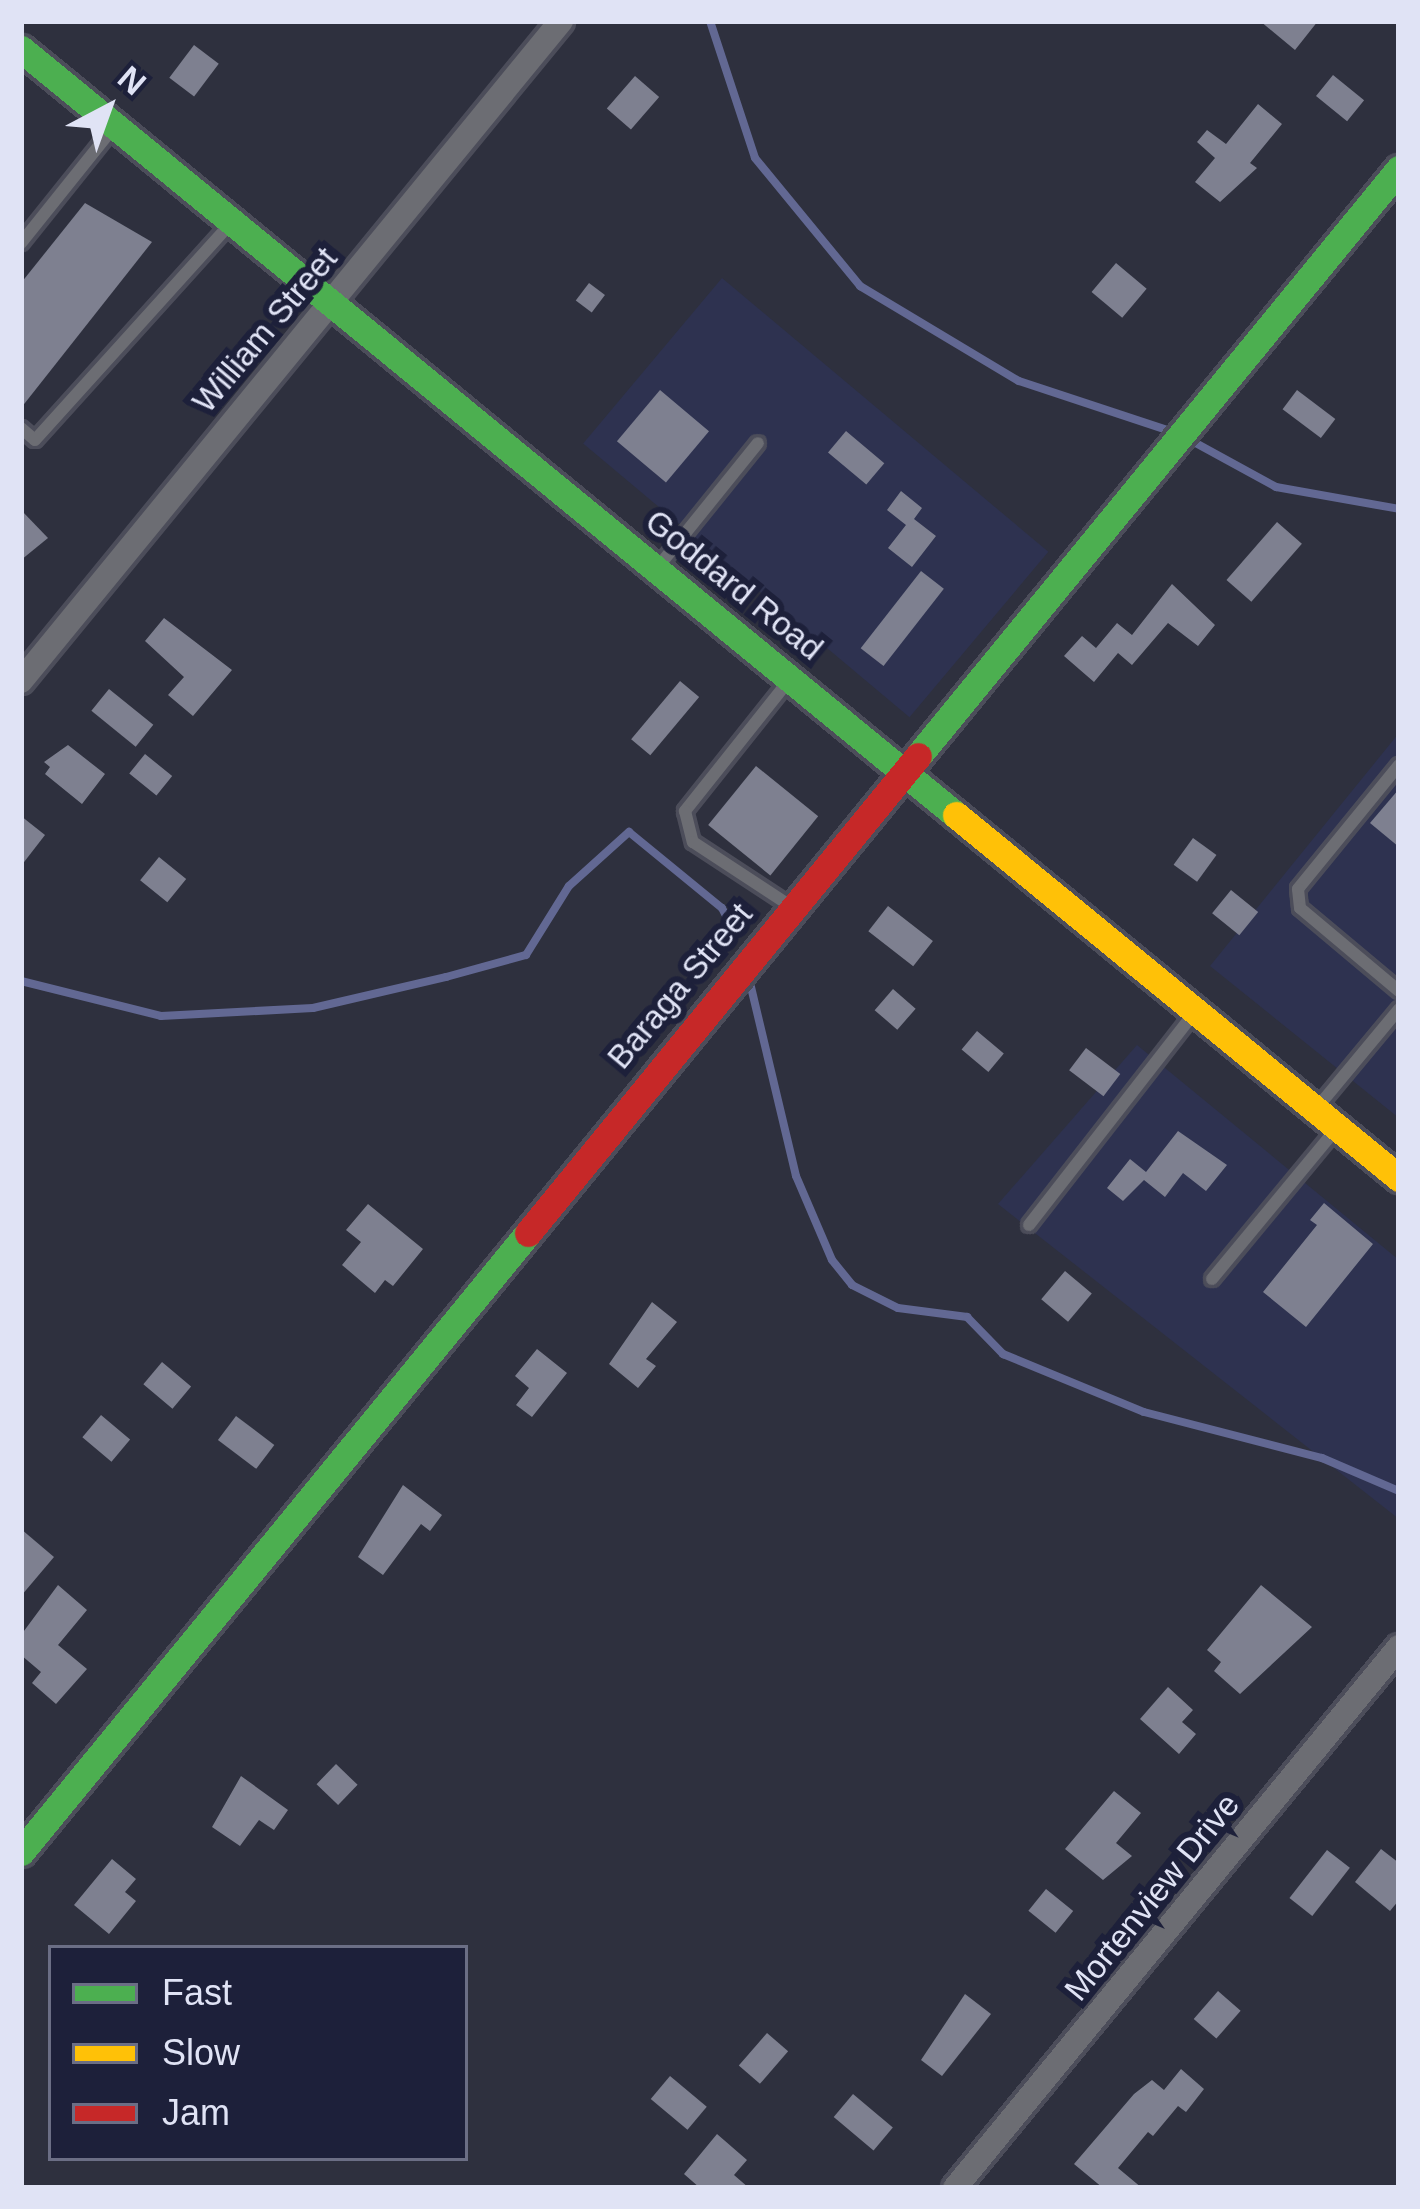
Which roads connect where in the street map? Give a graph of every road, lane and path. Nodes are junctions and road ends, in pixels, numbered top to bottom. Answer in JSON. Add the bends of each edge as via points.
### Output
{"nodes":[{"id":1,"x":561,"y":21,"type":"edge"},
{"id":2,"x":21,"y":49,"type":"edge"},
{"id":3,"x":114,"y":126,"type":"junction"},
{"id":4,"x":1399,"y":169,"type":"edge"},
{"id":5,"x":232,"y":221,"type":"junction"},
{"id":6,"x":21,"y":243,"type":"edge"},
{"id":7,"x":328,"y":300,"type":"junction"},
{"id":8,"x":21,"y":428,"type":"edge"},
{"id":9,"x":758,"y":443,"type":"dead end"},
{"id":10,"x":657,"y":568,"type":"junction"},
{"id":11,"x":791,"y":678,"type":"junction"},
{"id":12,"x":21,"y":682,"type":"edge"},
{"id":13,"x":1399,"y":765,"type":"edge"},
{"id":14,"x":906,"y":772,"type":"junction"},
{"id":15,"x":792,"y":907,"type":"junction"},
{"id":16,"x":1399,"y":991,"type":"edge"},
{"id":17,"x":1399,"y":1010,"type":"edge"},
{"id":18,"x":1196,"y":1011,"type":"junction"},
{"id":19,"x":1326,"y":1118,"type":"junction"},
{"id":20,"x":1399,"y":1178,"type":"edge"},
{"id":21,"x":1029,"y":1225,"type":"dead end"},
{"id":22,"x":1212,"y":1280,"type":"dead end"},
{"id":23,"x":1399,"y":1647,"type":"edge"},
{"id":24,"x":21,"y":1852,"type":"edge"},
{"id":25,"x":955,"y":2188,"type":"edge"}],
"edges":[{"from":1,"to":7,"type":"street","name":"William Street"},
{"from":2,"to":3,"type":"street","name":"Goddard Road"},
{"from":3,"to":5,"type":"street","name":"Goddard Road"},
{"from":3,"to":6,"type":"lane"},
{"from":4,"to":14,"type":"street","name":"Baraga Street"},
{"from":5,"to":7,"type":"street","name":"Goddard Road"},
{"from":5,"to":8,"type":"lane","via":[[35,440]]},
{"from":7,"to":10,"type":"street","name":"Goddard Road"},
{"from":7,"to":12,"type":"street","name":"William Street"},
{"from":9,"to":10,"type":"lane"},
{"from":10,"to":11,"type":"street","name":"Goddard Road"},
{"from":11,"to":14,"type":"street","name":"Goddard Road"},
{"from":11,"to":15,"type":"lane","via":[[685,811],[693,842]]},
{"from":13,"to":16,"type":"lane","via":[[1298,890],[1300,908]]},
{"from":14,"to":15,"type":"street","name":"Baraga Street"},
{"from":14,"to":18,"type":"street","name":"Goddard Road"},
{"from":15,"to":24,"type":"street","name":"Baraga Street"},
{"from":17,"to":19,"type":"lane"},
{"from":18,"to":19,"type":"street","name":"Goddard Road"},
{"from":18,"to":21,"type":"lane"},
{"from":19,"to":20,"type":"street","name":"Goddard Road"},
{"from":19,"to":22,"type":"lane"},
{"from":23,"to":25,"type":"street","name":"Mortenview Drive"}]}
